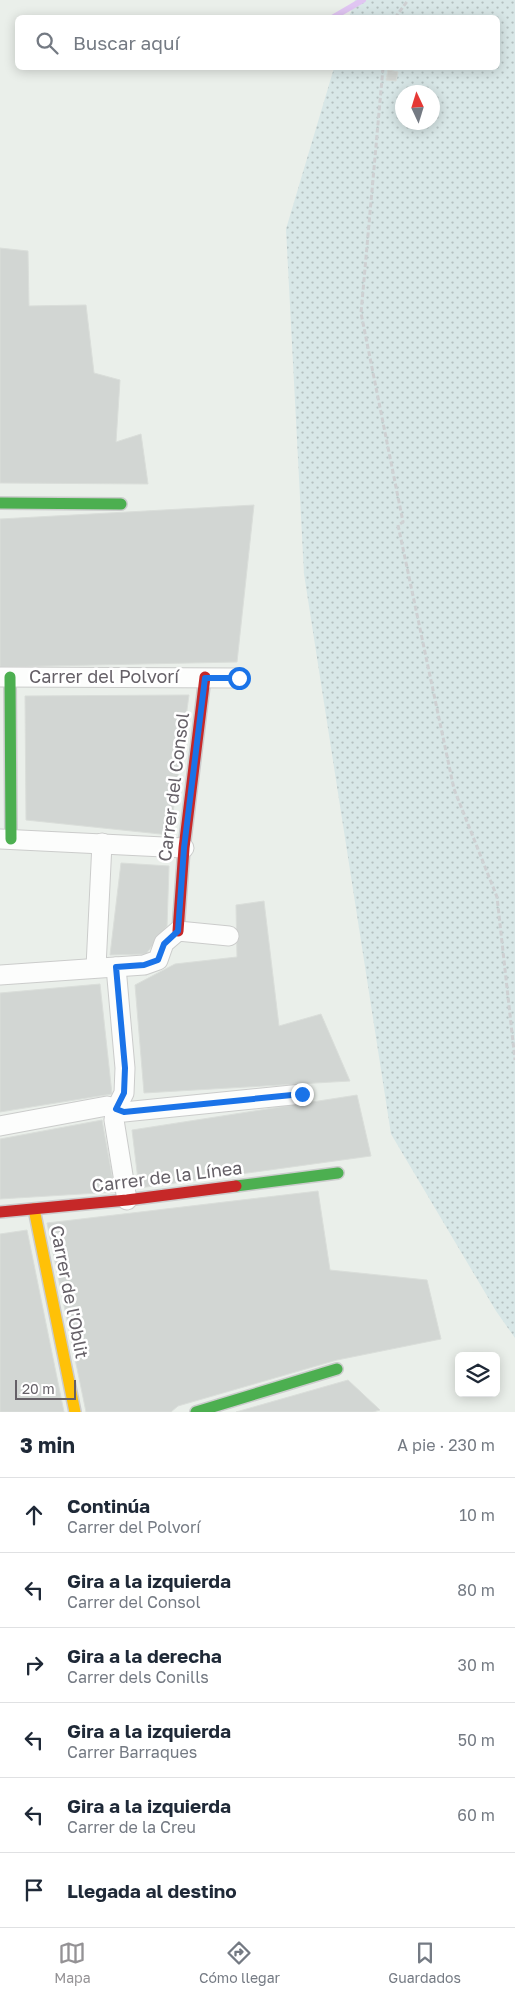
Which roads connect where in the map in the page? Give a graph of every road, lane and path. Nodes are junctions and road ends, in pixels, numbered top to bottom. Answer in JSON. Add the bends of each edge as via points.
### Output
{"nodes":[{"id":1,"x":408,"y":0,"type":"edge"},
{"id":2,"x":398,"y":15,"type":"edge"},
{"id":3,"x":383,"y":70,"type":"edge"},
{"id":4,"x":0,"y":503,"type":"edge"},
{"id":5,"x":122,"y":504,"type":"dead end"},
{"id":6,"x":5,"y":677,"type":"edge"},
{"id":7,"x":205,"y":678,"type":"junction"},
{"id":8,"x":239,"y":678,"type":"dead end"},
{"id":9,"x":5,"y":839,"type":"edge"},
{"id":10,"x":102,"y":843,"type":"junction"},
{"id":11,"x":184,"y":848,"type":"junction"},
{"id":12,"x":178,"y":931,"type":"junction"},
{"id":13,"x":229,"y":936,"type":"dead end"},
{"id":14,"x":96,"y":967,"type":"junction"},
{"id":15,"x":116,"y":967,"type":"junction"},
{"id":16,"x":0,"y":975,"type":"edge"},
{"id":17,"x":515,"y":1060,"type":"edge"},
{"id":18,"x":302,"y":1094,"type":"dead end"},
{"id":19,"x":116,"y":1109,"type":"junction"},
{"id":20,"x":0,"y":1126,"type":"edge"},
{"id":21,"x":338,"y":1173,"type":"dead end"},
{"id":22,"x":127,"y":1200,"type":"junction"},
{"id":23,"x":34,"y":1209,"type":"junction"},
{"id":24,"x":0,"y":1212,"type":"edge"},
{"id":25,"x":337,"y":1369,"type":"dead end"},
{"id":26,"x":75,"y":1412,"type":"edge"},
{"id":27,"x":196,"y":1412,"type":"edge"}],
"edges":[{"from":1,"to":2,"type":"path"},
{"from":3,"to":17,"type":"path","via":[[361,312],[403,522],[398,525],[454,789],[497,897]]},
{"from":4,"to":5,"type":"street"},
{"from":6,"to":7,"type":"street","name":"Carrer del Polvorí"},
{"from":6,"to":9,"type":"street"},
{"from":7,"to":8,"type":"street","name":"Carrer del Polvorí"},
{"from":7,"to":11,"type":"street","name":"Carrer del Consol"},
{"from":9,"to":10,"type":"street"},
{"from":10,"to":11,"type":"street"},
{"from":10,"to":14,"type":"street"},
{"from":11,"to":12,"type":"street","name":"Carrer del Consol"},
{"from":12,"to":13,"type":"street"},
{"from":12,"to":15,"type":"street","via":[[164,944],[158,960],[144,965]]},
{"from":14,"to":15,"type":"street"},
{"from":14,"to":16,"type":"street"},
{"from":15,"to":19,"type":"street","via":[[125,1068],[124,1093]]},
{"from":18,"to":19,"type":"street","via":[[124,1112]]},
{"from":19,"to":20,"type":"street","via":[[107,1106]]},
{"from":19,"to":22,"type":"street","via":[[114,1120]]},
{"from":21,"to":22,"type":"street","name":"Carrer de la Línea"},
{"from":22,"to":23,"type":"street","name":"Carrer de la Línea"},
{"from":23,"to":24,"type":"street","name":"Carrer de la Línea"},
{"from":23,"to":26,"type":"street","name":"Carrer de l'Oblit"},
{"from":25,"to":27,"type":"street"}]}
